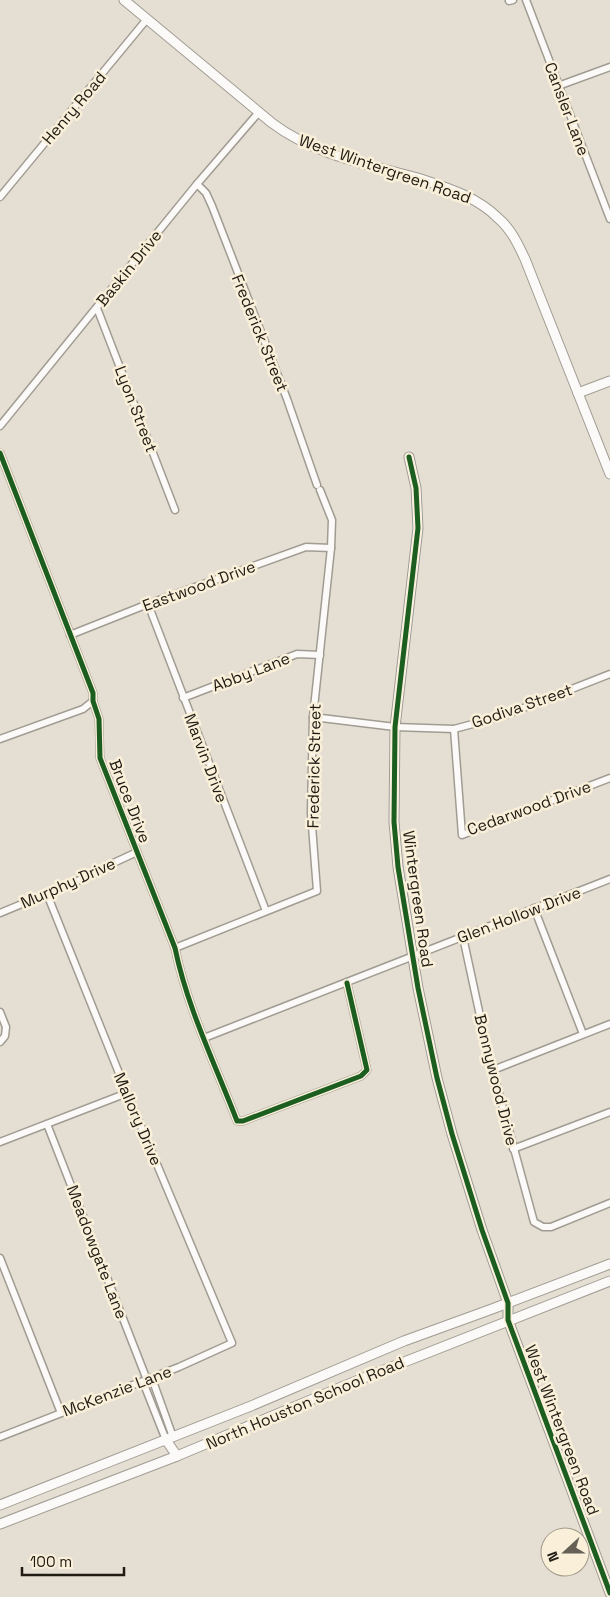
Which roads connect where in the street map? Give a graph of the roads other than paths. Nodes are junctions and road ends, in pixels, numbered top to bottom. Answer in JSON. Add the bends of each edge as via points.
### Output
{"nodes":[{"id":1,"x":124,"y":0,"type":"edge"},
{"id":2,"x":526,"y":0,"type":"edge"},
{"id":3,"x":147,"y":19,"type":"junction"},
{"id":4,"x":610,"y":67,"type":"edge"},
{"id":5,"x":558,"y":86,"type":"junction"},
{"id":6,"x":259,"y":112,"type":"junction"},
{"id":7,"x":197,"y":184,"type":"junction"},
{"id":8,"x":0,"y":197,"type":"edge"},
{"id":9,"x":610,"y":219,"type":"edge"},
{"id":10,"x":97,"y":308,"type":"junction"},
{"id":11,"x":610,"y":381,"type":"edge"},
{"id":12,"x":578,"y":394,"type":"junction"},
{"id":13,"x":0,"y":426,"type":"edge"},
{"id":14,"x":0,"y":453,"type":"edge"},
{"id":15,"x":409,"y":457,"type":"dead end"},
{"id":16,"x":610,"y":474,"type":"edge"},
{"id":17,"x":174,"y":510,"type":"dead end"},
{"id":18,"x":331,"y":548,"type":"junction"},
{"id":19,"x":148,"y":604,"type":"junction"},
{"id":20,"x":70,"y":635,"type":"junction"},
{"id":21,"x":320,"y":655,"type":"junction"},
{"id":22,"x":610,"y":674,"type":"edge"},
{"id":23,"x":183,"y":698,"type":"junction"},
{"id":24,"x":92,"y":701,"type":"junction"},
{"id":25,"x":313,"y":717,"type":"junction"},
{"id":26,"x":394,"y":727,"type":"junction"},
{"id":27,"x":454,"y":728,"type":"junction"},
{"id":28,"x":0,"y":739,"type":"edge"},
{"id":29,"x":610,"y":778,"type":"edge"},
{"id":30,"x":137,"y":852,"type":"junction"},
{"id":31,"x":610,"y":879,"type":"edge"},
{"id":32,"x":47,"y":894,"type":"junction"},
{"id":33,"x":534,"y":908,"type":"junction"},
{"id":34,"x":266,"y":911,"type":"junction"},
{"id":35,"x":0,"y":913,"type":"edge"},
{"id":36,"x":462,"y":937,"type":"junction"},
{"id":37,"x":175,"y":948,"type":"junction"},
{"id":38,"x":413,"y":956,"type":"junction"},
{"id":39,"x":347,"y":983,"type":"junction"},
{"id":40,"x":0,"y":1012,"type":"edge"},
{"id":41,"x":610,"y":1024,"type":"edge"},
{"id":42,"x":584,"y":1034,"type":"junction"},
{"id":43,"x":204,"y":1038,"type":"junction"},
{"id":44,"x":0,"y":1042,"type":"edge"},
{"id":45,"x":493,"y":1070,"type":"junction"},
{"id":46,"x":127,"y":1094,"type":"junction"},
{"id":47,"x":610,"y":1112,"type":"edge"},
{"id":48,"x":47,"y":1124,"type":"junction"},
{"id":49,"x":0,"y":1142,"type":"edge"},
{"id":50,"x":513,"y":1149,"type":"junction"},
{"id":51,"x":610,"y":1204,"type":"edge"},
{"id":52,"x":0,"y":1258,"type":"edge"},
{"id":53,"x":610,"y":1264,"type":"edge"},
{"id":54,"x":610,"y":1281,"type":"edge"},
{"id":55,"x":508,"y":1303,"type":"junction"},
{"id":56,"x":508,"y":1320,"type":"junction"},
{"id":57,"x":232,"y":1343,"type":"joint"},
{"id":58,"x":147,"y":1380,"type":"junction"},
{"id":59,"x":61,"y":1413,"type":"junction"},
{"id":60,"x":0,"y":1437,"type":"edge"},
{"id":61,"x":170,"y":1438,"type":"junction"},
{"id":62,"x":178,"y":1456,"type":"junction"},
{"id":63,"x":0,"y":1505,"type":"edge"},
{"id":64,"x":0,"y":1524,"type":"edge"},
{"id":65,"x":610,"y":1593,"type":"edge"}],
"edges":[{"from":1,"to":3,"type":"main road","name":"West Wintergreen Road"},
{"from":2,"to":5,"type":"street","name":"Cansler Lane"},
{"from":3,"to":6,"type":"main road","name":"West Wintergreen Road"},
{"from":3,"to":8,"type":"street","name":"Henry Road"},
{"from":4,"to":5,"type":"street"},
{"from":5,"to":9,"type":"street","name":"Cansler Lane"},
{"from":6,"to":7,"type":"street","name":"Baskin Drive"},
{"from":6,"to":12,"type":"main road","name":"West Wintergreen Road","via":[[282,131],[313,148],[434,183],[478,202],[498,217],[513,235],[525,259]]},
{"from":7,"to":10,"type":"street","name":"Baskin Drive"},
{"from":7,"to":18,"type":"street","name":"Frederick Street","via":[[212,206],[332,520]]},
{"from":10,"to":13,"type":"street","name":"Baskin Drive"},
{"from":10,"to":17,"type":"street","name":"Lyon Street"},
{"from":11,"to":12,"type":"main road"},
{"from":12,"to":16,"type":"main road","name":"West Wintergreen Road"},
{"from":14,"to":20,"type":"street","name":"Bruce Drive"},
{"from":15,"to":26,"type":"main road","name":"Wintergreen Road","via":[[416,488],[418,528]]},
{"from":18,"to":19,"type":"street","name":"Eastwood Drive","via":[[306,547]]},
{"from":18,"to":21,"type":"street","name":"Frederick Street"},
{"from":19,"to":20,"type":"street","name":"Eastwood Drive"},
{"from":19,"to":23,"type":"street","name":"Marvin Drive"},
{"from":20,"to":24,"type":"street","name":"Bruce Drive","via":[[91,686]]},
{"from":21,"to":23,"type":"street","name":"Abby Lane","via":[[297,654]]},
{"from":21,"to":25,"type":"street","name":"Frederick Street"},
{"from":22,"to":27,"type":"street","name":"Godiva Street","via":[[503,716]]},
{"from":23,"to":34,"type":"street","name":"Marvin Drive"},
{"from":24,"to":28,"type":"street","via":[[83,710]]},
{"from":24,"to":30,"type":"street","name":"Bruce Drive","via":[[98,719],[100,758]]},
{"from":25,"to":26,"type":"street","name":"Godiva Street"},
{"from":25,"to":34,"type":"street","name":"Frederick Street","via":[[312,813],[317,891]]},
{"from":26,"to":27,"type":"street","name":"Godiva Street"},
{"from":26,"to":38,"type":"main road","name":"Wintergreen Road","via":[[394,822]]},
{"from":27,"to":29,"type":"street","name":"Cedarwood Drive","via":[[462,835]]},
{"from":30,"to":32,"type":"street","name":"Murphy Drive"},
{"from":30,"to":37,"type":"street","name":"Bruce Drive"},
{"from":31,"to":33,"type":"street","name":"Glen Hollow Drive"},
{"from":32,"to":35,"type":"street","name":"Murphy Drive"},
{"from":32,"to":46,"type":"street","name":"Mallory Drive"},
{"from":33,"to":36,"type":"street","name":"Glen Hollow Drive"},
{"from":33,"to":42,"type":"street"},
{"from":34,"to":37,"type":"street","name":"Frederick Street"},
{"from":36,"to":38,"type":"street","name":"Glen Hollow Drive"},
{"from":36,"to":45,"type":"street","name":"Bonnywood Drive"},
{"from":37,"to":43,"type":"street","name":"Bruce Drive","via":[[182,981]]},
{"from":38,"to":39,"type":"street","name":"Glen Hollow Drive"},
{"from":38,"to":55,"type":"main road","name":"Wintergreen Road","via":[[435,1069],[452,1134]]},
{"from":39,"to":43,"type":"street","name":"Glen Hollow Drive"},
{"from":39,"to":43,"type":"street","name":"Bruce Drive","via":[[367,1070],[365,1073],[244,1121],[237,1121]]},
{"from":40,"to":44,"type":"street","via":[[6,1027]]},
{"from":41,"to":42,"type":"street"},
{"from":42,"to":45,"type":"street"},
{"from":45,"to":50,"type":"street","name":"Bonnywood Drive"},
{"from":46,"to":48,"type":"street"},
{"from":46,"to":57,"type":"street","name":"Mallory Drive"},
{"from":47,"to":50,"type":"street"},
{"from":48,"to":49,"type":"street"},
{"from":48,"to":58,"type":"street","name":"Meadowgate Lane"},
{"from":50,"to":51,"type":"street","name":"Bonnywood Drive","via":[[534,1222],[543,1228]]},
{"from":52,"to":59,"type":"street"},
{"from":53,"to":55,"type":"main road","name":"North Houston School Road"},
{"from":54,"to":56,"type":"main road","name":"North Houston School Road"},
{"from":55,"to":56,"type":"main road","name":"West Wintergreen Road"},
{"from":55,"to":61,"type":"main road","name":"North Houston School Road","via":[[404,1341]]},
{"from":56,"to":62,"type":"main road","name":"North Houston School Road"},
{"from":56,"to":65,"type":"main road","name":"West Wintergreen Road"},
{"from":57,"to":58,"type":"street","name":"McKenzie Lane"},
{"from":58,"to":59,"type":"street","name":"McKenzie Lane"},
{"from":58,"to":61,"type":"street","name":"Meadowgate Lane","via":[[154,1384]]},
{"from":59,"to":60,"type":"street","name":"McKenzie Lane"},
{"from":61,"to":62,"type":"main road"},
{"from":61,"to":63,"type":"main road","name":"North Houston School Road"},
{"from":62,"to":64,"type":"main road","name":"North Houston School Road"}]}
